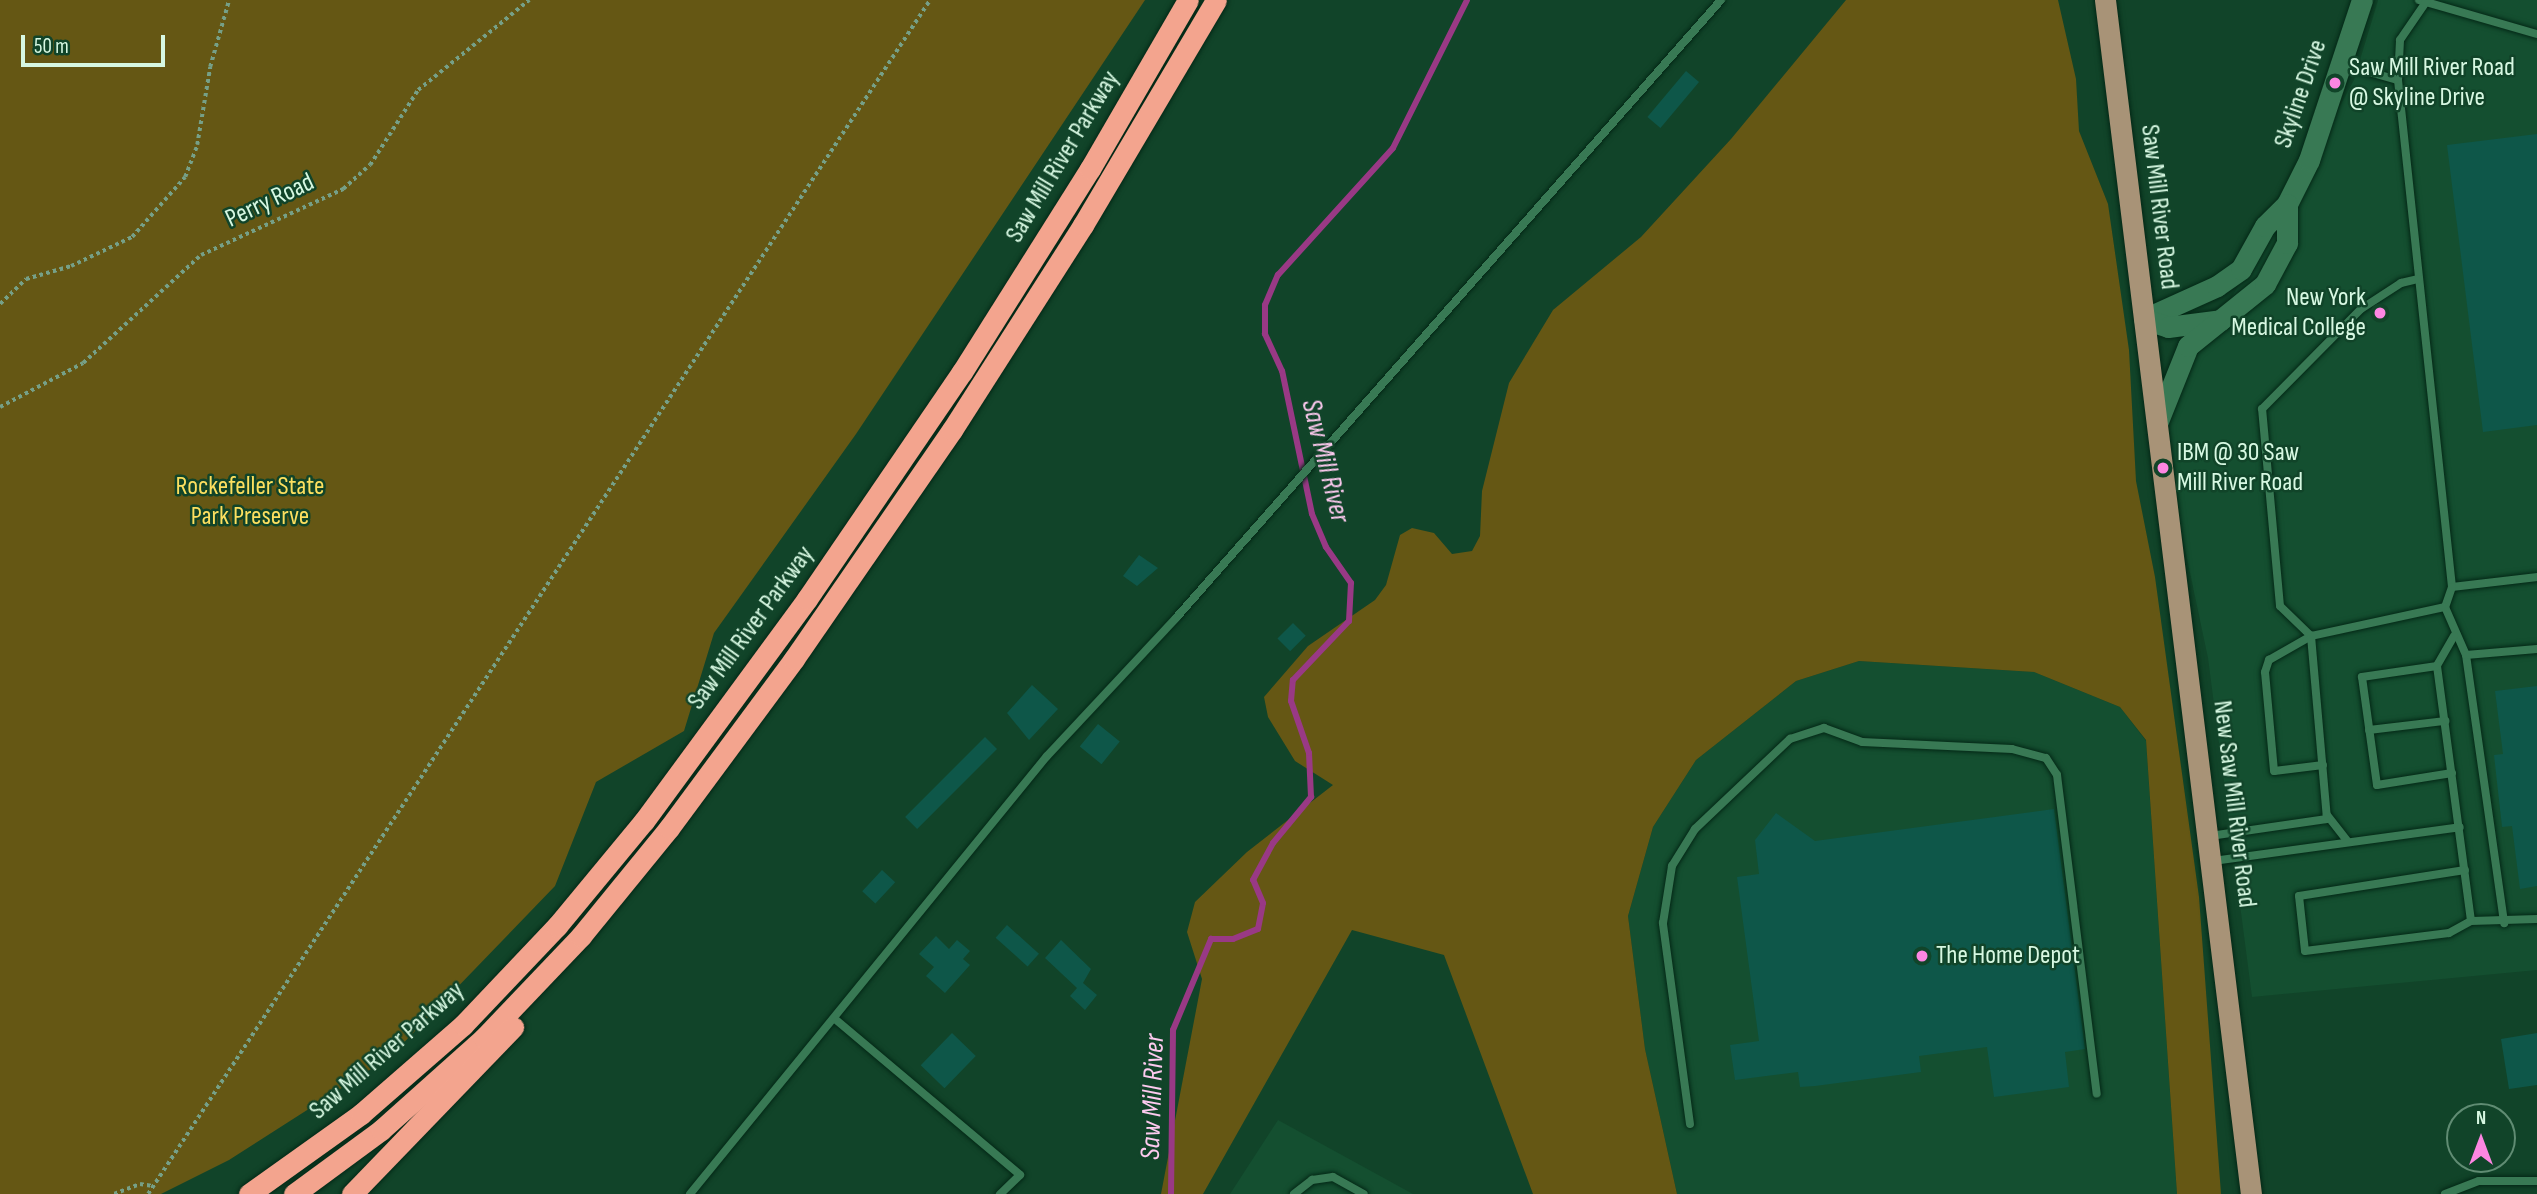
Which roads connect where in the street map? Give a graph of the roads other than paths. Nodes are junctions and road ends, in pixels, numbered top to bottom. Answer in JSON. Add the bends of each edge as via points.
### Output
{"nodes":[{"id":1,"x":1188,"y":0,"type":"edge"},
{"id":2,"x":1216,"y":0,"type":"edge"},
{"id":3,"x":1721,"y":0,"type":"edge"},
{"id":4,"x":2105,"y":0,"type":"edge"},
{"id":5,"x":2362,"y":0,"type":"edge"},
{"id":6,"x":2422,"y":1,"type":"edge"},
{"id":7,"x":2537,"y":34,"type":"edge"},
{"id":8,"x":2341,"y":64,"type":"junction"},
{"id":9,"x":2398,"y":80,"type":"junction"},
{"id":10,"x":2287,"y":204,"type":"junction"},
{"id":11,"x":2419,"y":279,"type":"junction"},
{"id":12,"x":2144,"y":318,"type":"junction"},
{"id":13,"x":2222,"y":320,"type":"junction"},
{"id":14,"x":2158,"y":421,"type":"junction"},
{"id":15,"x":2537,"y":577,"type":"edge"},
{"id":16,"x":2452,"y":587,"type":"junction"},
{"id":17,"x":2445,"y":607,"type":"junction"},
{"id":18,"x":2311,"y":636,"type":"junction"},
{"id":19,"x":2454,"y":636,"type":"junction"},
{"id":20,"x":2537,"y":649,"type":"edge"},
{"id":21,"x":2466,"y":655,"type":"junction"},
{"id":22,"x":2438,"y":666,"type":"junction"},
{"id":23,"x":2445,"y":721,"type":"junction"},
{"id":24,"x":2370,"y":730,"type":"junction"},
{"id":25,"x":2323,"y":765,"type":"junction"},
{"id":26,"x":2452,"y":773,"type":"junction"},
{"id":27,"x":2327,"y":816,"type":"junction"},
{"id":28,"x":2460,"y":827,"type":"junction"},
{"id":29,"x":2210,"y":836,"type":"junction"},
{"id":30,"x":2348,"y":842,"type":"junction"},
{"id":31,"x":2213,"y":861,"type":"junction"},
{"id":32,"x":2465,"y":870,"type":"junction"},
{"id":33,"x":2537,"y":919,"type":"edge"},
{"id":34,"x":2471,"y":921,"type":"junction"},
{"id":35,"x":2504,"y":923,"type":"junction"},
{"id":36,"x":581,"y":936,"type":"junction"},
{"id":37,"x":835,"y":1020,"type":"junction"},
{"id":38,"x":2097,"y":1094,"type":"dead end"},
{"id":39,"x":1690,"y":1124,"type":"dead end"},
{"id":40,"x":2537,"y":1181,"type":"edge"},
{"id":41,"x":249,"y":1194,"type":"edge"},
{"id":42,"x":293,"y":1194,"type":"edge"},
{"id":43,"x":352,"y":1194,"type":"edge"},
{"id":44,"x":690,"y":1194,"type":"edge"},
{"id":45,"x":1000,"y":1194,"type":"edge"},
{"id":46,"x":1294,"y":1194,"type":"edge"},
{"id":47,"x":1364,"y":1194,"type":"edge"},
{"id":48,"x":2251,"y":1194,"type":"edge"},
{"id":49,"x":2445,"y":1194,"type":"edge"}],
"edges":[{"from":1,"to":41,"type":"highway","name":"Saw Mill River Parkway","via":[[1090,169],[932,418],[791,621],[643,821],[557,926],[463,1025],[362,1114]]},
{"from":2,"to":36,"type":"highway","name":"Saw Mill River Parkway","via":[[1077,235],[920,479],[744,727]]},
{"from":3,"to":37,"type":"lane","via":[[1290,489],[1047,756]]},
{"from":4,"to":12,"type":"main road","name":"Saw Mill River Road"},
{"from":5,"to":8,"type":"street","name":"Skyline Drive"},
{"from":6,"to":7,"type":"lane"},
{"from":6,"to":9,"type":"lane","via":[[2399,40]]},
{"from":8,"to":9,"type":"lane"},
{"from":8,"to":10,"type":"street","name":"Skyline Drive","via":[[2309,160]]},
{"from":9,"to":11,"type":"lane"},
{"from":10,"to":12,"type":"street","name":"Skyline Drive","via":[[2265,226],[2241,269],[2217,286]]},
{"from":10,"to":13,"type":"street","name":"Skyline Drive","via":[[2287,243],[2265,284]]},
{"from":11,"to":16,"type":"lane"},
{"from":11,"to":18,"type":"lane","via":[[2401,283],[2361,309],[2262,409],[2280,606]]},
{"from":12,"to":13,"type":"street","via":[[2168,327]]},
{"from":12,"to":14,"type":"main road","name":"Saw Mill River Road"},
{"from":13,"to":14,"type":"street","name":"Skyline Drive","via":[[2188,346]]},
{"from":14,"to":29,"type":"main road","name":"New Saw Mill River Road"},
{"from":15,"to":16,"type":"lane"},
{"from":16,"to":17,"type":"lane"},
{"from":17,"to":18,"type":"lane"},
{"from":17,"to":19,"type":"lane"},
{"from":18,"to":25,"type":"lane"},
{"from":18,"to":25,"type":"lane","via":[[2269,660],[2266,684],[2274,771]]},
{"from":19,"to":21,"type":"lane"},
{"from":19,"to":22,"type":"lane"},
{"from":20,"to":21,"type":"lane"},
{"from":21,"to":35,"type":"lane"},
{"from":22,"to":23,"type":"lane"},
{"from":22,"to":24,"type":"lane","via":[[2362,677]]},
{"from":23,"to":24,"type":"lane"},
{"from":23,"to":26,"type":"lane"},
{"from":24,"to":26,"type":"lane","via":[[2377,785]]},
{"from":25,"to":27,"type":"lane"},
{"from":26,"to":28,"type":"lane"},
{"from":27,"to":29,"type":"lane"},
{"from":27,"to":30,"type":"lane"},
{"from":28,"to":30,"type":"lane"},
{"from":28,"to":32,"type":"lane"},
{"from":29,"to":31,"type":"main road","name":"New Saw Mill River Road"},
{"from":30,"to":31,"type":"lane"},
{"from":31,"to":48,"type":"main road","name":"New Saw Mill River Road"},
{"from":32,"to":34,"type":"lane"},
{"from":32,"to":34,"type":"lane","via":[[2299,896],[2305,951],[2449,933]]},
{"from":33,"to":35,"type":"lane"},
{"from":34,"to":35,"type":"lane"},
{"from":36,"to":42,"type":"highway","name":"Saw Mill River Parkway","via":[[433,1085]]},
{"from":36,"to":43,"type":"highway","via":[[500,1042]]},
{"from":37,"to":44,"type":"lane"},
{"from":37,"to":45,"type":"lane","via":[[1020,1175]]},
{"from":38,"to":39,"type":"lane","via":[[2057,775],[2046,758],[2012,749],[1862,742],[1824,728],[1790,739],[1695,829],[1672,866],[1663,923]]},
{"from":40,"to":49,"type":"lane","via":[[2479,1181]]},
{"from":46,"to":47,"type":"lane","via":[[1312,1180],[1333,1177]]}]}
